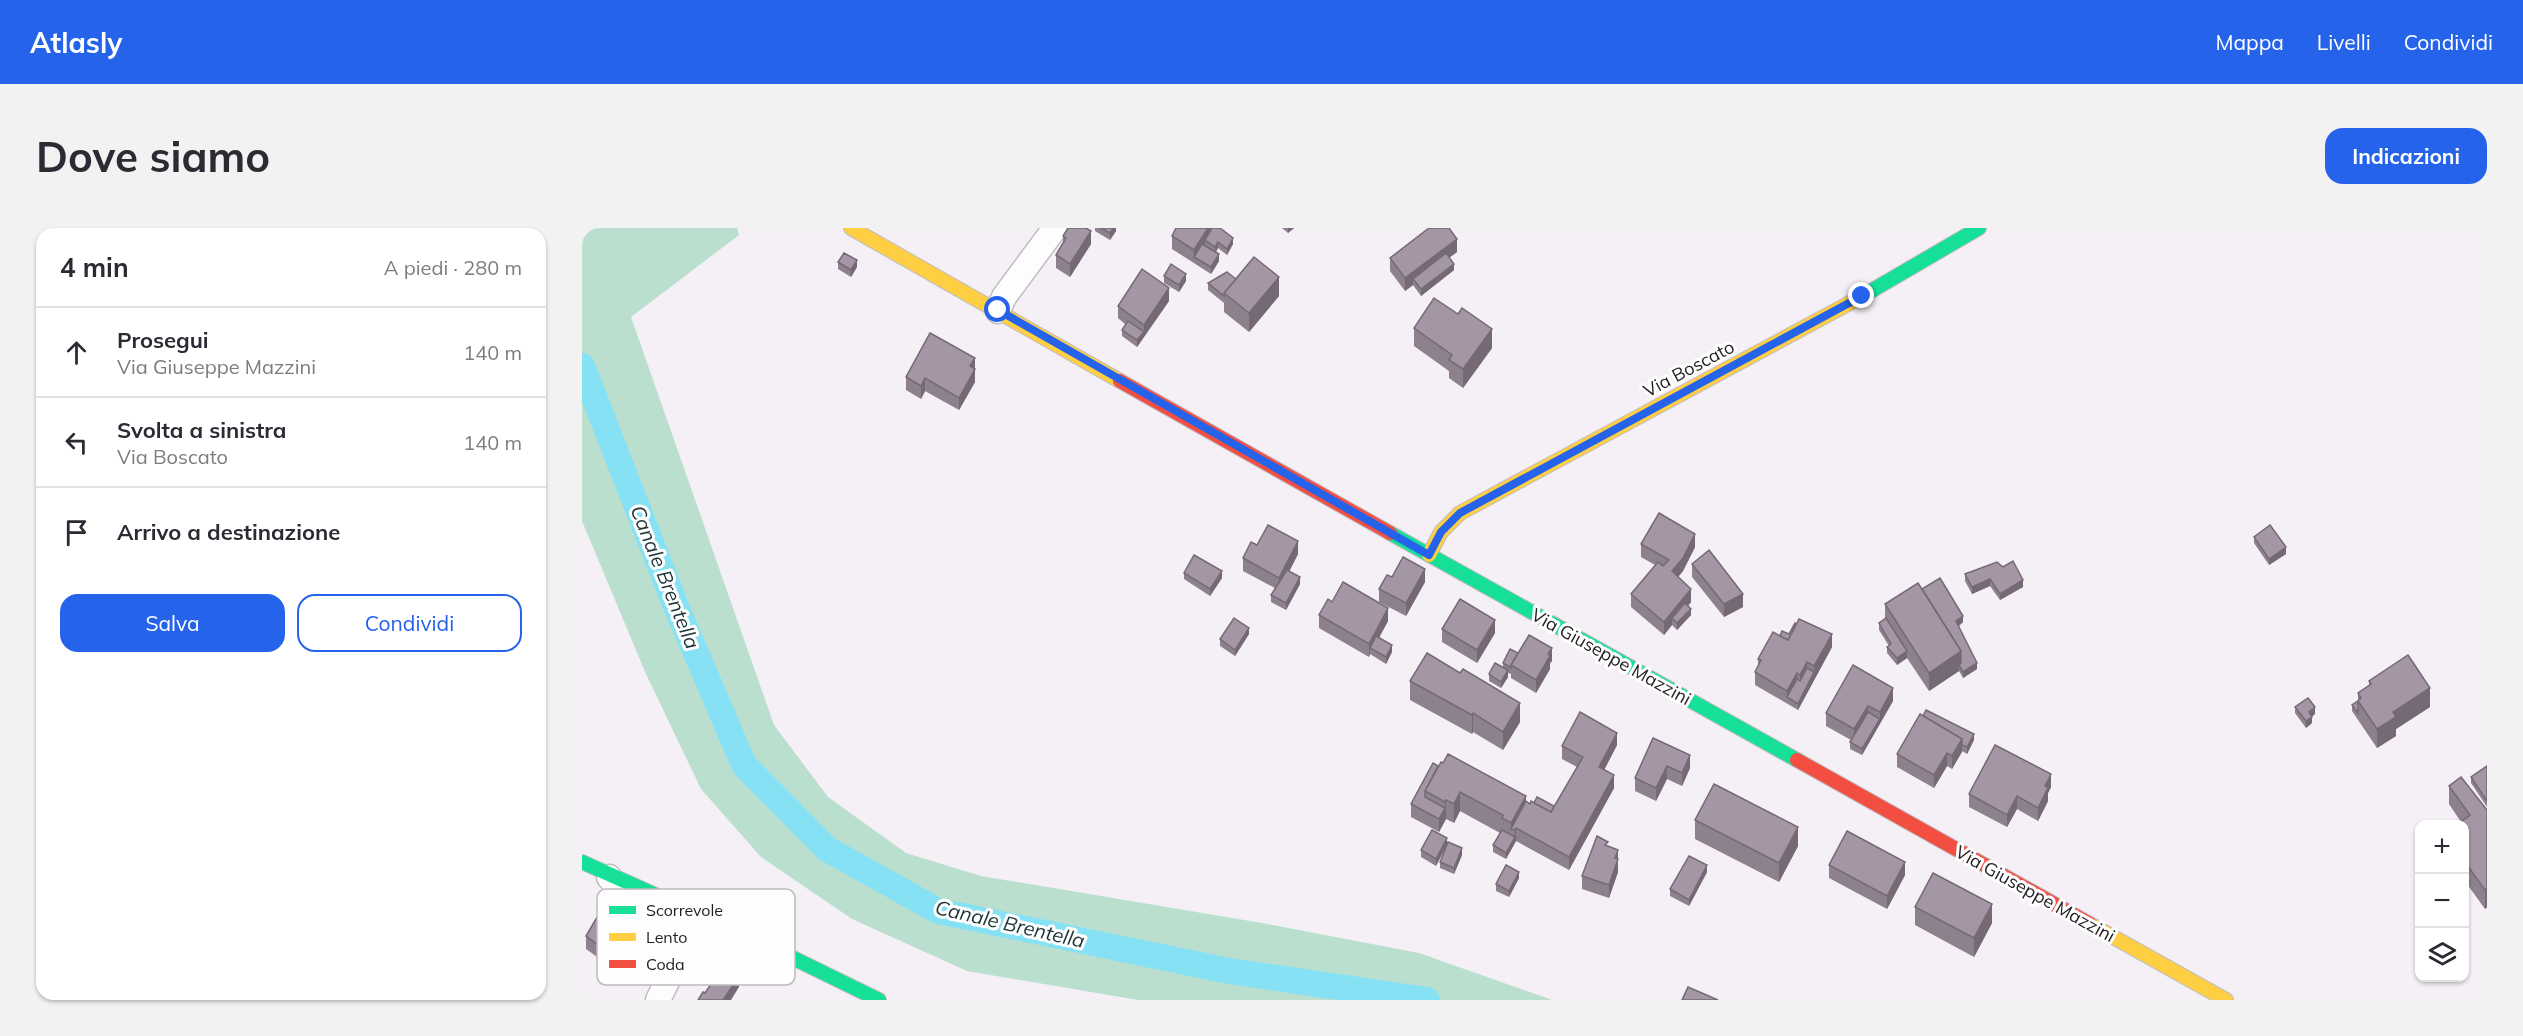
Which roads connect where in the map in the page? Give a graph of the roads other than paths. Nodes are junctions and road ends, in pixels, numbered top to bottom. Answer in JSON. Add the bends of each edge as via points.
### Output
{"nodes":[{"id":1,"x":851,"y":228,"type":"edge"},
{"id":2,"x":1055,"y":228,"type":"edge"},
{"id":3,"x":1979,"y":228,"type":"edge"},
{"id":4,"x":998,"y":310,"type":"junction"},
{"id":5,"x":1429,"y":555,"type":"junction"},
{"id":6,"x":582,"y":862,"type":"edge"},
{"id":7,"x":607,"y":873,"type":"junction"},
{"id":8,"x":619,"y":889,"type":"edge"},
{"id":9,"x":643,"y":889,"type":"edge"},
{"id":10,"x":795,"y":959,"type":"edge"},
{"id":11,"x":665,"y":985,"type":"edge"},
{"id":12,"x":658,"y":1000,"type":"edge"},
{"id":13,"x":879,"y":1000,"type":"edge"},
{"id":14,"x":2226,"y":1000,"type":"edge"}],
"edges":[{"from":1,"to":4,"type":"main road","name":"Via Giuseppe Mazzini"},
{"from":2,"to":4,"type":"street"},
{"from":3,"to":5,"type":"main road","name":"Via Boscato","via":[[1460,513],[1441,532]]},
{"from":4,"to":5,"type":"main road","name":"Via Giuseppe Mazzini"},
{"from":5,"to":14,"type":"main road","name":"Via Giuseppe Mazzini"},
{"from":6,"to":7,"type":"main road"},
{"from":7,"to":8,"type":"street"},
{"from":7,"to":9,"type":"main road"},
{"from":10,"to":13,"type":"main road"},
{"from":11,"to":12,"type":"street"}]}
